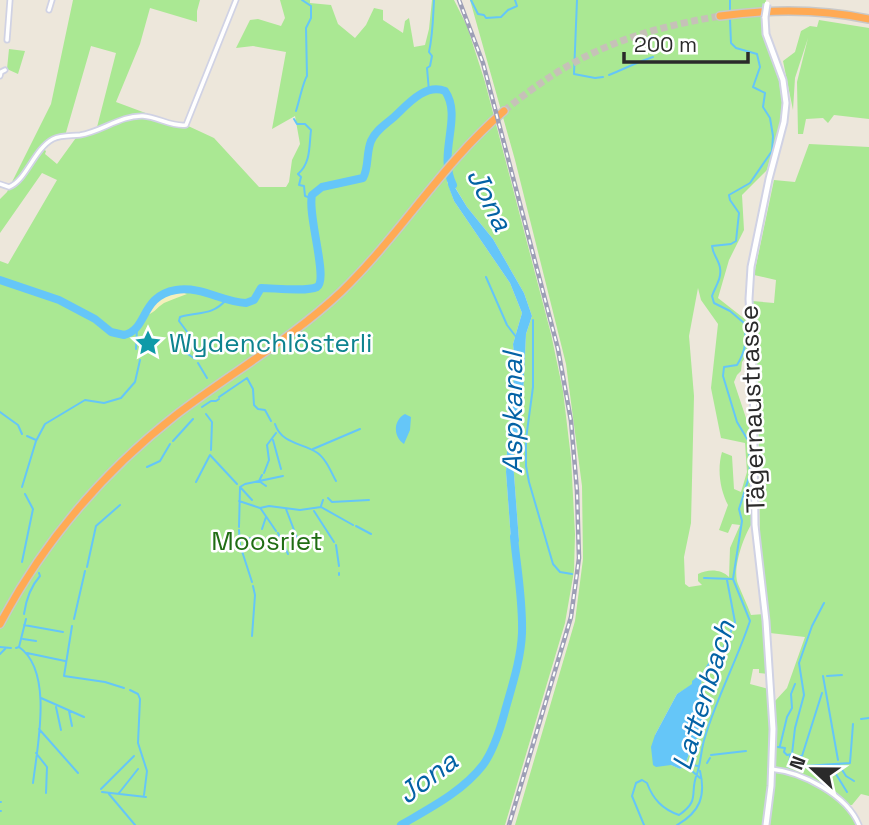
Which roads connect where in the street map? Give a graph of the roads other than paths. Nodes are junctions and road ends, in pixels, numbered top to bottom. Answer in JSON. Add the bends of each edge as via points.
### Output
{"nodes":[{"id":1,"x":10,"y":0,"type":"edge"},
{"id":2,"x":52,"y":0,"type":"edge"},
{"id":3,"x":236,"y":0,"type":"edge"},
{"id":4,"x":768,"y":2,"type":"edge"},
{"id":5,"x":49,"y":10,"type":"dead end"},
{"id":6,"x":727,"y":15,"type":"tunnel mouth"},
{"id":7,"x":869,"y":19,"type":"edge"},
{"id":8,"x":7,"y":40,"type":"dead end"},
{"id":9,"x":5,"y":70,"type":"dead end"},
{"id":10,"x":0,"y":76,"type":"edge"},
{"id":11,"x":504,"y":111,"type":"tunnel mouth"},
{"id":12,"x":0,"y":184,"type":"edge"},
{"id":13,"x":0,"y":624,"type":"edge"},
{"id":14,"x":771,"y":769,"type":"junction"},
{"id":15,"x":766,"y":825,"type":"edge"},
{"id":16,"x":859,"y":825,"type":"edge"}],
"edges":[{"from":1,"to":8,"type":"street"},
{"from":2,"to":5,"type":"street"},
{"from":3,"to":12,"type":"street","via":[[186,125],[136,117],[60,137],[42,148],[16,183],[9,187]]},
{"from":4,"to":14,"type":"street","name":"Tägernaustrasse","bridge":true,"via":[[766,34],[783,80],[786,103],[751,267],[749,299],[755,525],[771,694]]},
{"from":6,"to":7,"type":"highway","via":[[801,11]]},
{"from":9,"to":10,"type":"street"},
{"from":11,"to":13,"type":"highway","via":[[462,151],[376,255],[332,300],[177,415],[110,473],[45,551]]},
{"from":14,"to":15,"type":"street","name":"Tägernaustrasse"},
{"from":14,"to":16,"type":"street","via":[[814,783],[848,808]]}]}
